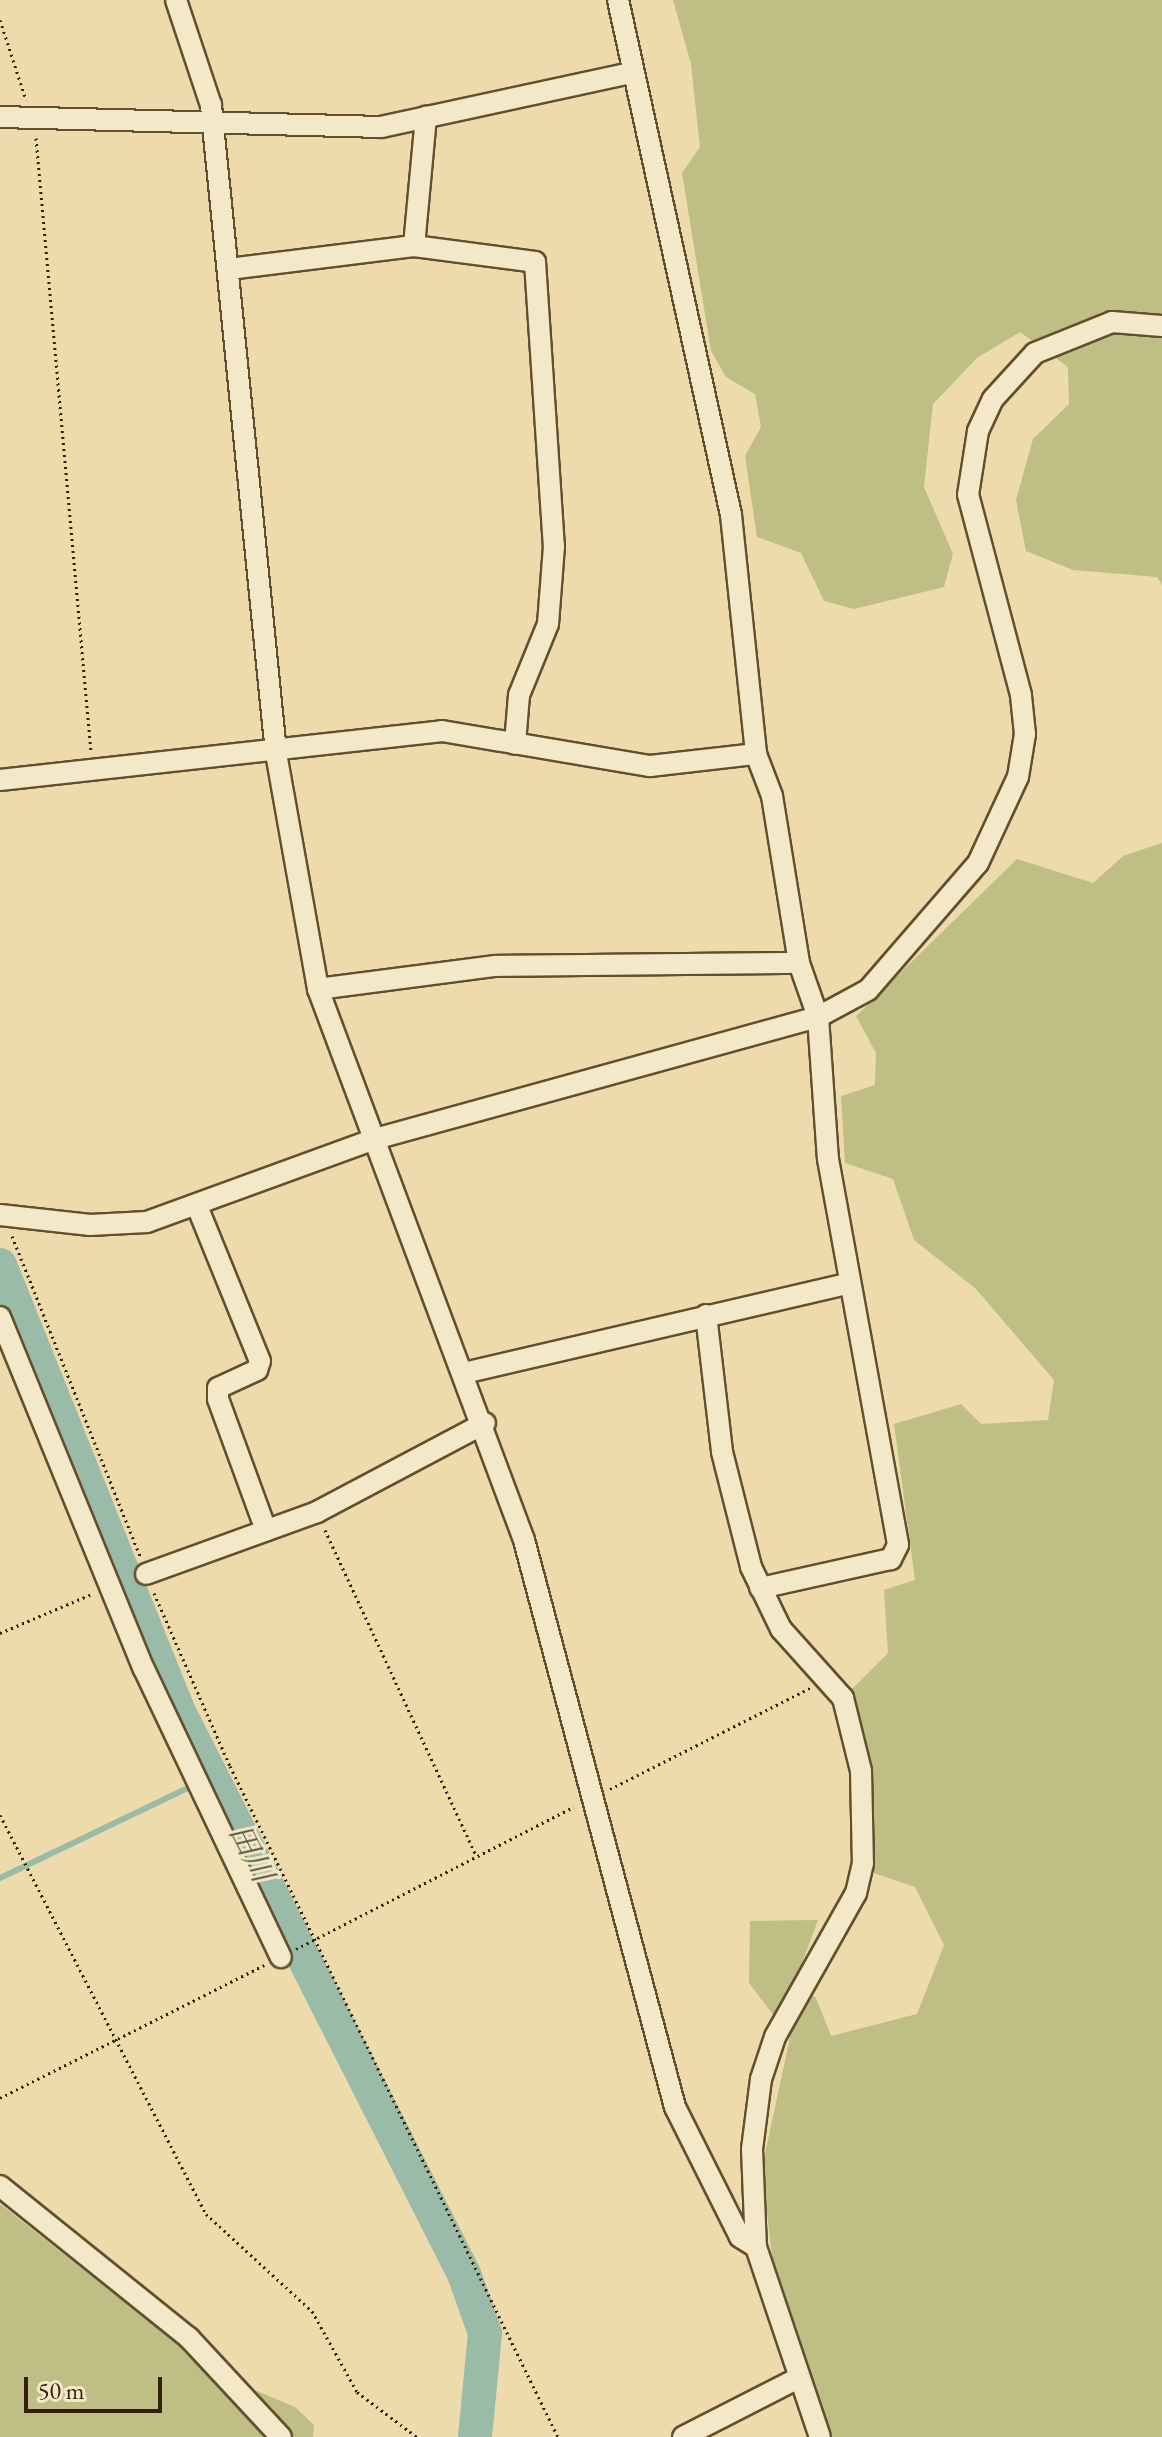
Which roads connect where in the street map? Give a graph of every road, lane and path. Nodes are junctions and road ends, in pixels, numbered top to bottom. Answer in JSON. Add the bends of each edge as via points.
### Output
{"nodes":[{"id":1,"x":176,"y":0,"type":"edge"},
{"id":2,"x":618,"y":0,"type":"edge"},
{"id":3,"x":0,"y":20,"type":"edge"},
{"id":4,"x":630,"y":73,"type":"junction"},
{"id":5,"x":0,"y":117,"type":"edge"},
{"id":6,"x":426,"y":117,"type":"junction"},
{"id":7,"x":32,"y":119,"type":"junction"},
{"id":8,"x":213,"y":125,"type":"junction"},
{"id":9,"x":414,"y":246,"type":"junction"},
{"id":10,"x":229,"y":269,"type":"junction"},
{"id":11,"x":1162,"y":326,"type":"edge"},
{"id":12,"x":515,"y":744,"type":"junction"},
{"id":13,"x":276,"y":753,"type":"junction"},
{"id":14,"x":756,"y":754,"type":"junction"},
{"id":15,"x":93,"y":772,"type":"junction"},
{"id":16,"x":0,"y":780,"type":"edge"},
{"id":17,"x":799,"y":963,"type":"junction"},
{"id":18,"x":318,"y":989,"type":"junction"},
{"id":19,"x":818,"y":1017,"type":"junction"},
{"id":20,"x":375,"y":1139,"type":"junction"},
{"id":21,"x":197,"y":1206,"type":"junction"},
{"id":22,"x":2,"y":1215,"type":"edge"},
{"id":23,"x":850,"y":1283,"type":"junction"},
{"id":24,"x":706,"y":1315,"type":"junction"},
{"id":25,"x":0,"y":1317,"type":"edge"},
{"id":26,"x":464,"y":1373,"type":"junction"},
{"id":27,"x":485,"y":1423,"type":"junction"},
{"id":28,"x":317,"y":1512,"type":"junction"},
{"id":29,"x":266,"y":1530,"type":"junction"},
{"id":30,"x":146,"y":1574,"type":"junction"},
{"id":31,"x":109,"y":1586,"type":"junction"},
{"id":32,"x":760,"y":1588,"type":"junction"},
{"id":33,"x":0,"y":1633,"type":"edge"},
{"id":34,"x":827,"y":1678,"type":"junction"},
{"id":35,"x":591,"y":1799,"type":"junction"},
{"id":36,"x":0,"y":1815,"type":"edge"},
{"id":37,"x":476,"y":1856,"type":"junction"},
{"id":38,"x":315,"y":1940,"type":"junction"},
{"id":39,"x":285,"y":1955,"type":"junction"},
{"id":40,"x":116,"y":2039,"type":"junction"},
{"id":41,"x":0,"y":2098,"type":"edge"},
{"id":42,"x":0,"y":2186,"type":"edge"},
{"id":43,"x":756,"y":2247,"type":"junction"},
{"id":44,"x":800,"y":2377,"type":"junction"},
{"id":45,"x":281,"y":2437,"type":"edge"},
{"id":46,"x":417,"y":2437,"type":"edge"},
{"id":47,"x":558,"y":2437,"type":"edge"},
{"id":48,"x":683,"y":2437,"type":"edge"},
{"id":49,"x":820,"y":2437,"type":"edge"}],
"edges":[{"from":1,"to":8,"type":"street"},
{"from":2,"to":4,"type":"street"},
{"from":3,"to":7,"type":"path"},
{"from":4,"to":6,"type":"street"},
{"from":4,"to":14,"type":"street","via":[[731,515]]},
{"from":5,"to":7,"type":"street"},
{"from":6,"to":8,"type":"street","via":[[381,127]]},
{"from":6,"to":9,"type":"street"},
{"from":7,"to":8,"type":"street"},
{"from":7,"to":15,"type":"path"},
{"from":8,"to":10,"type":"street"},
{"from":9,"to":10,"type":"street"},
{"from":9,"to":12,"type":"street","via":[[535,262],[554,546],[548,624],[519,695]]},
{"from":10,"to":13,"type":"street"},
{"from":11,"to":19,"type":"street","via":[[1112,322],[1075,333],[1035,353],[993,399],[969,465],[968,495],[1021,695],[1025,734],[1018,777],[978,863],[868,990]]},
{"from":12,"to":13,"type":"street","via":[[442,731]]},
{"from":12,"to":14,"type":"street","via":[[650,766]]},
{"from":13,"to":15,"type":"street"},
{"from":13,"to":18,"type":"street"},
{"from":14,"to":17,"type":"street","via":[[783,845]]},
{"from":15,"to":16,"type":"street"},
{"from":17,"to":18,"type":"street","via":[[496,966]]},
{"from":17,"to":19,"type":"street"},
{"from":18,"to":20,"type":"street"},
{"from":19,"to":20,"type":"street"},
{"from":19,"to":23,"type":"street","via":[[828,1159]]},
{"from":20,"to":21,"type":"street"},
{"from":20,"to":26,"type":"street"},
{"from":21,"to":22,"type":"street","via":[[119,1226]]},
{"from":21,"to":29,"type":"street","via":[[260,1361],[257,1370],[218,1388],[218,1399]]},
{"from":22,"to":30,"type":"path"},
{"from":23,"to":24,"type":"street"},
{"from":23,"to":32,"type":"street","via":[[898,1545],[891,1559]]},
{"from":24,"to":26,"type":"street"},
{"from":24,"to":32,"type":"street","via":[[722,1452]]},
{"from":25,"to":31,"type":"street"},
{"from":26,"to":27,"type":"street"},
{"from":27,"to":28,"type":"street"},
{"from":27,"to":35,"type":"street","via":[[524,1540]]},
{"from":28,"to":29,"type":"street"},
{"from":28,"to":37,"type":"path"},
{"from":29,"to":30,"type":"street"},
{"from":30,"to":38,"type":"path","via":[[230,1766]]},
{"from":31,"to":33,"type":"path"},
{"from":31,"to":39,"type":"street"},
{"from":32,"to":34,"type":"street","via":[[781,1629]]},
{"from":34,"to":35,"type":"path"},
{"from":34,"to":43,"type":"street","via":[[854,1730],[863,1863],[831,1947],[775,2037],[761,2079],[752,2149]]},
{"from":35,"to":37,"type":"path"},
{"from":35,"to":43,"type":"street","via":[[686,2136],[740,2237]]},
{"from":36,"to":40,"type":"path"},
{"from":37,"to":38,"type":"path"},
{"from":38,"to":39,"type":"path"},
{"from":38,"to":47,"type":"path"},
{"from":39,"to":40,"type":"path"},
{"from":40,"to":41,"type":"path"},
{"from":40,"to":46,"type":"path","via":[[206,2214],[312,2311],[357,2392]]},
{"from":42,"to":45,"type":"street","via":[[189,2338]]},
{"from":43,"to":44,"type":"street"},
{"from":44,"to":48,"type":"street"},
{"from":44,"to":49,"type":"street"}]}
